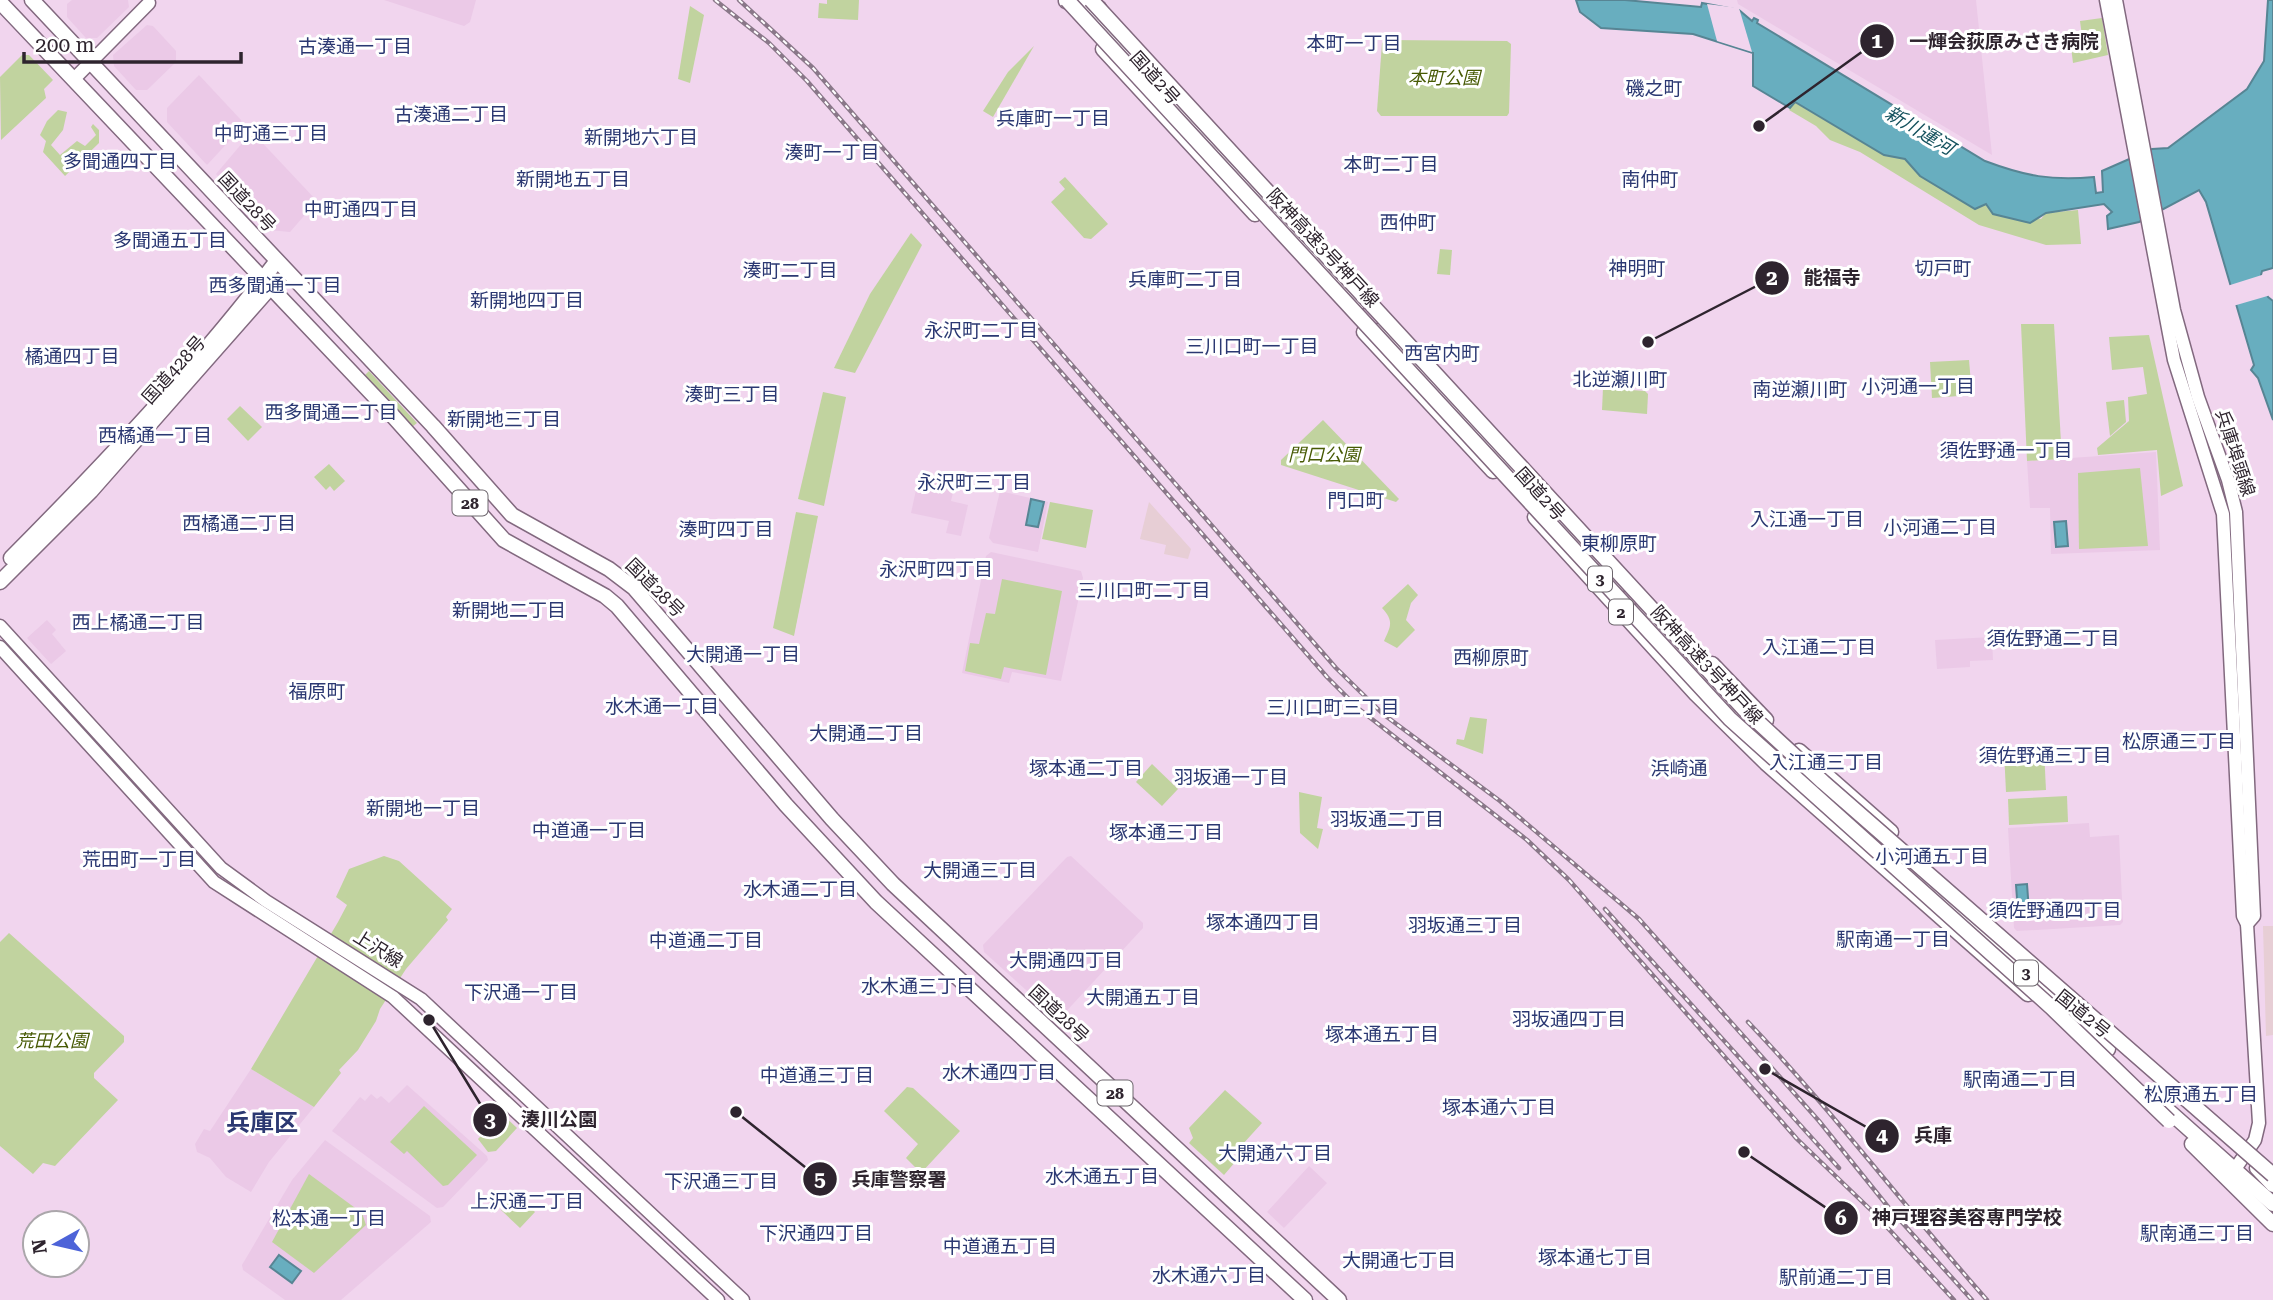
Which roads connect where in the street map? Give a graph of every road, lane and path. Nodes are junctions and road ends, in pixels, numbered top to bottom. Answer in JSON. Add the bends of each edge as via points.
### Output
{"nodes":[{"id":1,"x":32,"y":0,"type":"edge"},
{"id":2,"x":1061,"y":0,"type":"edge"},
{"id":3,"x":1067,"y":0,"type":"edge"},
{"id":4,"x":1095,"y":0,"type":"edge"},
{"id":5,"x":2106,"y":0,"type":"edge"},
{"id":6,"x":2116,"y":0,"type":"edge"},
{"id":7,"x":0,"y":2,"type":"edge"},
{"id":8,"x":149,"y":3,"type":"dead end"},
{"id":9,"x":1107,"y":30,"type":"junction"},
{"id":10,"x":91,"y":63,"type":"junction"},
{"id":11,"x":74,"y":79,"type":"junction"},
{"id":12,"x":2140,"y":152,"type":"junction"},
{"id":13,"x":280,"y":266,"type":"junction"},
{"id":14,"x":266,"y":283,"type":"junction"},
{"id":15,"x":1378,"y":312,"type":"junction"},
{"id":16,"x":1360,"y":316,"type":"junction"},
{"id":17,"x":2192,"y":399,"type":"junction"},
{"id":18,"x":2218,"y":450,"type":"junction"},
{"id":19,"x":2205,"y":454,"type":"junction"},
{"id":20,"x":1602,"y":554,"type":"junction"},
{"id":21,"x":0,"y":569,"type":"edge"},
{"id":22,"x":0,"y":582,"type":"edge"},
{"id":23,"x":0,"y":626,"type":"edge"},
{"id":24,"x":1662,"y":639,"type":"dead end"},
{"id":25,"x":0,"y":647,"type":"edge"},
{"id":26,"x":1889,"y":831,"type":"junction"},
{"id":27,"x":2246,"y":857,"type":"junction"},
{"id":28,"x":1872,"y":859,"type":"junction"},
{"id":29,"x":2169,"y":1121,"type":"junction"},
{"id":30,"x":2245,"y":1156,"type":"junction"},
{"id":31,"x":2235,"y":1169,"type":"junction"},
{"id":32,"x":2273,"y":1175,"type":"edge"},
{"id":33,"x":2273,"y":1185,"type":"edge"},
{"id":34,"x":2273,"y":1204,"type":"edge"},
{"id":35,"x":2273,"y":1224,"type":"edge"},
{"id":36,"x":718,"y":1300,"type":"edge"},
{"id":37,"x":743,"y":1300,"type":"edge"},
{"id":38,"x":1306,"y":1300,"type":"edge"},
{"id":39,"x":1339,"y":1300,"type":"edge"}],
"edges":[{"from":1,"to":10,"type":"highway","name":"国道28号","number":"28"},
{"from":2,"to":9,"type":"highway","via":[[1081,5]]},
{"from":2,"to":28,"type":"highway","name":"国道2号","number":"2","via":[[1696,694]]},
{"from":3,"to":16,"type":"highway","name":"阪神高速3号神戸線","number":"3","bridge":true},
{"from":4,"to":9,"type":"highway"},
{"from":4,"to":15,"type":"highway","name":"阪神高速3号神戸線","number":"3","bridge":true},
{"from":4,"to":26,"type":"highway","name":"国道2号","number":"2","via":[[1745,700]]},
{"from":5,"to":12,"type":"main road","name":"兵庫埠頭線"},
{"from":6,"to":12,"type":"main road","name":"兵庫埠頭線"},
{"from":7,"to":11,"type":"highway","number":"28"},
{"from":8,"to":10,"type":"main road"},
{"from":9,"to":15,"type":"highway","number":"3","bridge":true,"via":[[1304,247]]},
{"from":10,"to":11,"type":"main road"},
{"from":10,"to":13,"type":"highway","name":"国道28号","number":"28"},
{"from":11,"to":14,"type":"highway","number":"28"},
{"from":12,"to":17,"type":"main road","name":"兵庫埠頭線","via":[[2174,360]]},
{"from":13,"to":14,"type":"highway","name":"国道428号"},
{"from":13,"to":39,"type":"highway","name":"国道28号","number":"28","via":[[512,515],[634,588],[893,884]]},
{"from":14,"to":21,"type":"highway","name":"国道428号"},
{"from":14,"to":22,"type":"highway","name":"国道428号","via":[[91,491]]},
{"from":14,"to":38,"type":"highway","number":"28","via":[[504,540],[617,606],[786,805],[876,902]]},
{"from":15,"to":20,"type":"highway","name":"阪神高速3号神戸線","number":"3","bridge":true},
{"from":16,"to":24,"type":"highway","number":"3","bridge":true,"via":[[1420,370]]},
{"from":16,"to":29,"type":"highway","name":"阪神高速3号神戸線","number":"3","bridge":true,"via":[[1730,719],[2051,1007]]},
{"from":17,"to":18,"type":"main road","name":"兵庫埠頭線"},
{"from":17,"to":19,"type":"main road","name":"兵庫埠頭線"},
{"from":18,"to":19,"type":"main road"},
{"from":18,"to":27,"type":"main road","name":"兵庫埠頭線","via":[[2236,512]]},
{"from":19,"to":27,"type":"main road","name":"兵庫埠頭線","via":[[2223,514]]},
{"from":20,"to":26,"type":"highway","number":"3","bridge":true,"via":[[1672,644],[1737,714],[1867,833]]},
{"from":20,"to":32,"type":"highway","name":"阪神高速3号神戸線","number":"3","bridge":true,"via":[[1767,731]]},
{"from":23,"to":37,"type":"main road","name":"上沢線","via":[[221,868],[421,999]]},
{"from":25,"to":36,"type":"main road","name":"上沢線","via":[[214,882],[393,997]]},
{"from":26,"to":30,"type":"highway","name":"国道2号","number":"2"},
{"from":27,"to":30,"type":"main road","name":"兵庫埠頭線","via":[[2254,916],[2247,924],[2259,1123]]},
{"from":28,"to":29,"type":"highway","number":"3","bridge":true,"via":[[1885,854],[1895,857],[2122,1062]]},
{"from":28,"to":31,"type":"highway","name":"国道2号","number":"2"},
{"from":29,"to":35,"type":"highway","name":"阪神高速3号神戸線","number":"3"},
{"from":30,"to":31,"type":"main road","name":"兵庫埠頭線"},
{"from":30,"to":33,"type":"highway","name":"国道2号","number":"2"},
{"from":31,"to":34,"type":"highway","name":"国道2号","number":"2"}]}
